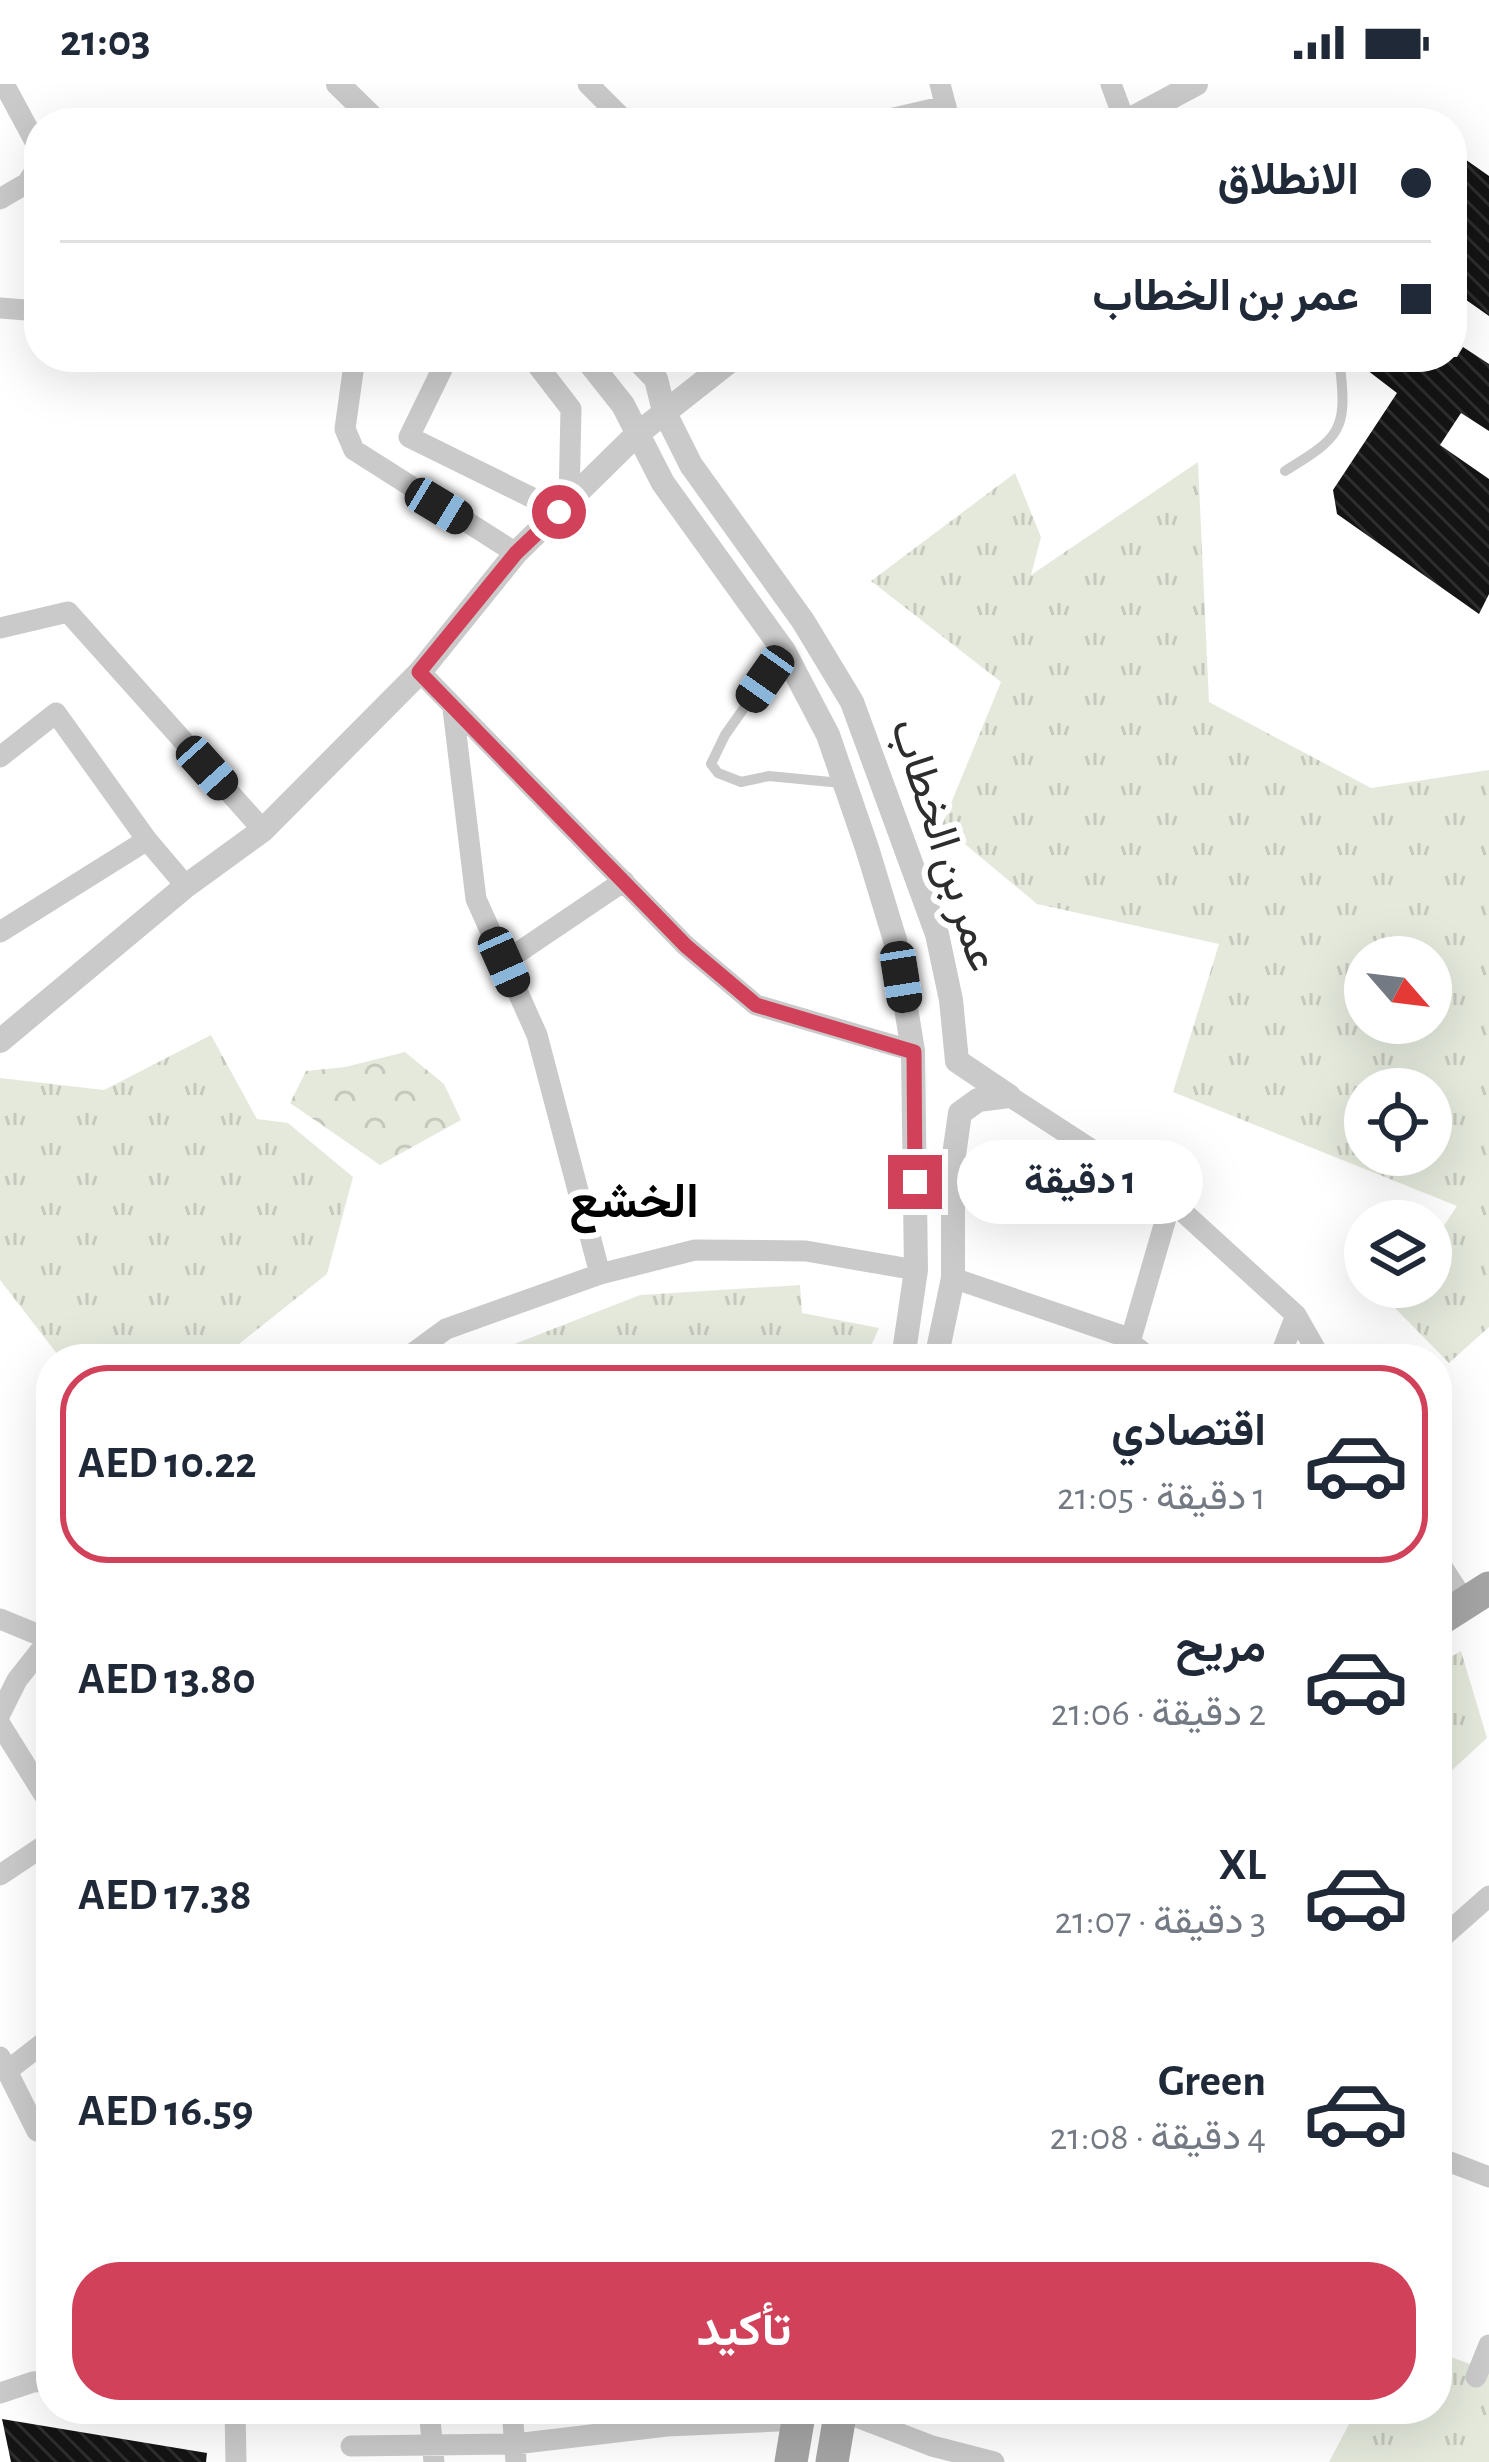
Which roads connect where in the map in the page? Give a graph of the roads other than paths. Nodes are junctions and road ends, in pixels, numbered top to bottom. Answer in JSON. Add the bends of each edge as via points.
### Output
{"nodes":[{"id":1,"x":4,"y":84,"type":"edge"},
{"id":2,"x":338,"y":84,"type":"edge"},
{"id":3,"x":588,"y":84,"type":"edge"},
{"id":4,"x":1196,"y":84,"type":"edge"},
{"id":5,"x":15,"y":106,"type":"junction"},
{"id":6,"x":363,"y":108,"type":"edge"},
{"id":7,"x":612,"y":108,"type":"edge"},
{"id":8,"x":1151,"y":108,"type":"edge"},
{"id":9,"x":24,"y":111,"type":"edge"},
{"id":10,"x":24,"y":122,"type":"edge"},
{"id":11,"x":353,"y":372,"type":"edge"},
{"id":12,"x":441,"y":372,"type":"edge"},
{"id":13,"x":543,"y":372,"type":"edge"},
{"id":14,"x":597,"y":372,"type":"edge"},
{"id":15,"x":649,"y":372,"type":"edge"},
{"id":16,"x":715,"y":372,"type":"edge"},
{"id":17,"x":1341,"y":372,"type":"edge"},
{"id":18,"x":664,"y":411,"type":"junction"},
{"id":19,"x":637,"y":435,"type":"junction"},
{"id":20,"x":1285,"y":471,"type":"dead end"},
{"id":21,"x":564,"y":507,"type":"junction"},
{"id":22,"x":516,"y":553,"type":"junction"},
{"id":23,"x":0,"y":628,"type":"edge"},
{"id":24,"x":784,"y":652,"type":"junction"},
{"id":25,"x":419,"y":672,"type":"junction"},
{"id":26,"x":453,"y":710,"type":"junction"},
{"id":27,"x":0,"y":758,"type":"edge"},
{"id":28,"x":845,"y":783,"type":"junction"},
{"id":29,"x":263,"y":830,"type":"junction"},
{"id":30,"x":147,"y":840,"type":"junction"},
{"id":31,"x":625,"y":881,"type":"junction"},
{"id":32,"x":186,"y":886,"type":"junction"},
{"id":33,"x":0,"y":932,"type":"edge"},
{"id":34,"x":504,"y":962,"type":"junction"},
{"id":35,"x":0,"y":1041,"type":"edge"},
{"id":36,"x":914,"y":1052,"type":"junction"},
{"id":37,"x":1009,"y":1096,"type":"junction"},
{"id":38,"x":1171,"y":1201,"type":"junction"},
{"id":39,"x":916,"y":1270,"type":"junction"},
{"id":40,"x":600,"y":1274,"type":"junction"},
{"id":41,"x":953,"y":1278,"type":"junction"},
{"id":42,"x":1296,"y":1315,"type":"junction"},
{"id":43,"x":1130,"y":1342,"type":"junction"},
{"id":44,"x":426,"y":1344,"type":"edge"},
{"id":45,"x":905,"y":1344,"type":"edge"},
{"id":46,"x":939,"y":1344,"type":"edge"},
{"id":47,"x":1132,"y":1344,"type":"edge"},
{"id":48,"x":1285,"y":1344,"type":"edge"},
{"id":49,"x":1312,"y":1344,"type":"edge"},
{"id":50,"x":0,"y":1619,"type":"edge"},
{"id":51,"x":36,"y":1633,"type":"edge"},
{"id":52,"x":36,"y":1655,"type":"edge"},
{"id":53,"x":0,"y":1714,"type":"edge"},
{"id":54,"x":0,"y":1724,"type":"edge"},
{"id":55,"x":36,"y":1782,"type":"edge"},
{"id":56,"x":36,"y":1851,"type":"edge"},
{"id":57,"x":0,"y":1875,"type":"edge"},
{"id":58,"x":1489,"y":1896,"type":"edge"},
{"id":59,"x":1452,"y":1929,"type":"edge"},
{"id":60,"x":36,"y":2046,"type":"edge"},
{"id":61,"x":4,"y":2064,"type":"edge"},
{"id":62,"x":36,"y":2129,"type":"edge"},
{"id":63,"x":1452,"y":2163,"type":"edge"},
{"id":64,"x":1489,"y":2177,"type":"edge"},
{"id":65,"x":1489,"y":2345,"type":"edge"},
{"id":66,"x":1476,"y":2378,"type":"dead end"},
{"id":67,"x":36,"y":2382,"type":"edge"},
{"id":68,"x":0,"y":2393,"type":"edge"},
{"id":69,"x":235,"y":2424,"type":"edge"},
{"id":70,"x":431,"y":2424,"type":"edge"},
{"id":71,"x":641,"y":2424,"type":"edge"},
{"id":72,"x":789,"y":2424,"type":"edge"},
{"id":73,"x":839,"y":2424,"type":"edge"},
{"id":74,"x":876,"y":2424,"type":"edge"},
{"id":75,"x":351,"y":2446,"type":"dead end"},
{"id":76,"x":515,"y":2453,"type":"edge"},
{"id":77,"x":434,"y":2454,"type":"edge"},
{"id":78,"x":236,"y":2462,"type":"edge"},
{"id":79,"x":791,"y":2462,"type":"edge"},
{"id":80,"x":832,"y":2462,"type":"edge"},
{"id":81,"x":994,"y":2462,"type":"edge"}],
"edges":[{"from":1,"to":5,"type":"street"},
{"from":2,"to":6,"type":"street"},
{"from":3,"to":7,"type":"street"},
{"from":4,"to":8,"type":"street"},
{"from":5,"to":9,"type":"street"},
{"from":5,"to":10,"type":"street"},
{"from":11,"to":22,"type":"street","via":[[344,429],[354,450]]},
{"from":12,"to":21,"type":"street","via":[[410,436]]},
{"from":13,"to":21,"type":"street","via":[[571,409]]},
{"from":14,"to":19,"type":"street","name":"عمر بن الخطاب"},
{"from":15,"to":18,"type":"street","name":"عمر بن الخطاب"},
{"from":16,"to":18,"type":"street"},
{"from":17,"to":20,"type":"lane","via":[[1345,408],[1338,428]]},
{"from":18,"to":19,"type":"street"},
{"from":18,"to":37,"type":"street","name":"عمر بن الخطاب","via":[[691,465],[852,702],[937,934],[957,1061]]},
{"from":19,"to":21,"type":"street"},
{"from":19,"to":24,"type":"street","name":"عمر بن الخطاب"},
{"from":21,"to":22,"type":"street"},
{"from":22,"to":25,"type":"street"},
{"from":23,"to":29,"type":"street","via":[[68,612]]},
{"from":24,"to":28,"type":"street","name":"عمر بن الخطاب"},
{"from":24,"to":28,"type":"lane","via":[[711,764],[741,782],[769,776]]},
{"from":25,"to":26,"type":"street"},
{"from":25,"to":29,"type":"street"},
{"from":26,"to":31,"type":"street"},
{"from":26,"to":34,"type":"street","via":[[476,899]]},
{"from":27,"to":30,"type":"street","via":[[56,712]]},
{"from":28,"to":36,"type":"street","name":"عمر بن الخطاب","via":[[895,940]]},
{"from":29,"to":32,"type":"street"},
{"from":30,"to":32,"type":"street"},
{"from":30,"to":33,"type":"street"},
{"from":31,"to":34,"type":"street"},
{"from":31,"to":36,"type":"street","via":[[756,1005]]},
{"from":32,"to":35,"type":"street"},
{"from":34,"to":40,"type":"street","via":[[537,1036]]},
{"from":36,"to":39,"type":"street","name":"عمر بن الخطاب"},
{"from":37,"to":38,"type":"street"},
{"from":37,"to":41,"type":"street","via":[[978,1100],[959,1113]]},
{"from":38,"to":42,"type":"street"},
{"from":38,"to":43,"type":"street"},
{"from":39,"to":40,"type":"street","via":[[806,1251],[695,1250]]},
{"from":39,"to":45,"type":"street","name":"عمر بن الخطاب"},
{"from":40,"to":44,"type":"street","via":[[446,1329]]},
{"from":41,"to":43,"type":"street"},
{"from":41,"to":46,"type":"street"},
{"from":42,"to":48,"type":"street"},
{"from":42,"to":49,"type":"street"},
{"from":43,"to":47,"type":"street"},
{"from":50,"to":51,"type":"street"},
{"from":52,"to":53,"type":"street"},
{"from":54,"to":55,"type":"street"},
{"from":56,"to":57,"type":"street"},
{"from":58,"to":59,"type":"street"},
{"from":60,"to":61,"type":"street"},
{"from":61,"to":62,"type":"street"},
{"from":63,"to":64,"type":"street"},
{"from":65,"to":66,"type":"street"},
{"from":67,"to":68,"type":"street"},
{"from":69,"to":78,"type":"street"},
{"from":70,"to":77,"type":"street"},
{"from":71,"to":76,"type":"street"},
{"from":72,"to":79,"type":"main road"},
{"from":73,"to":80,"type":"main road"},
{"from":74,"to":81,"type":"street"},
{"from":75,"to":77,"type":"street"},
{"from":76,"to":77,"type":"street"}]}
